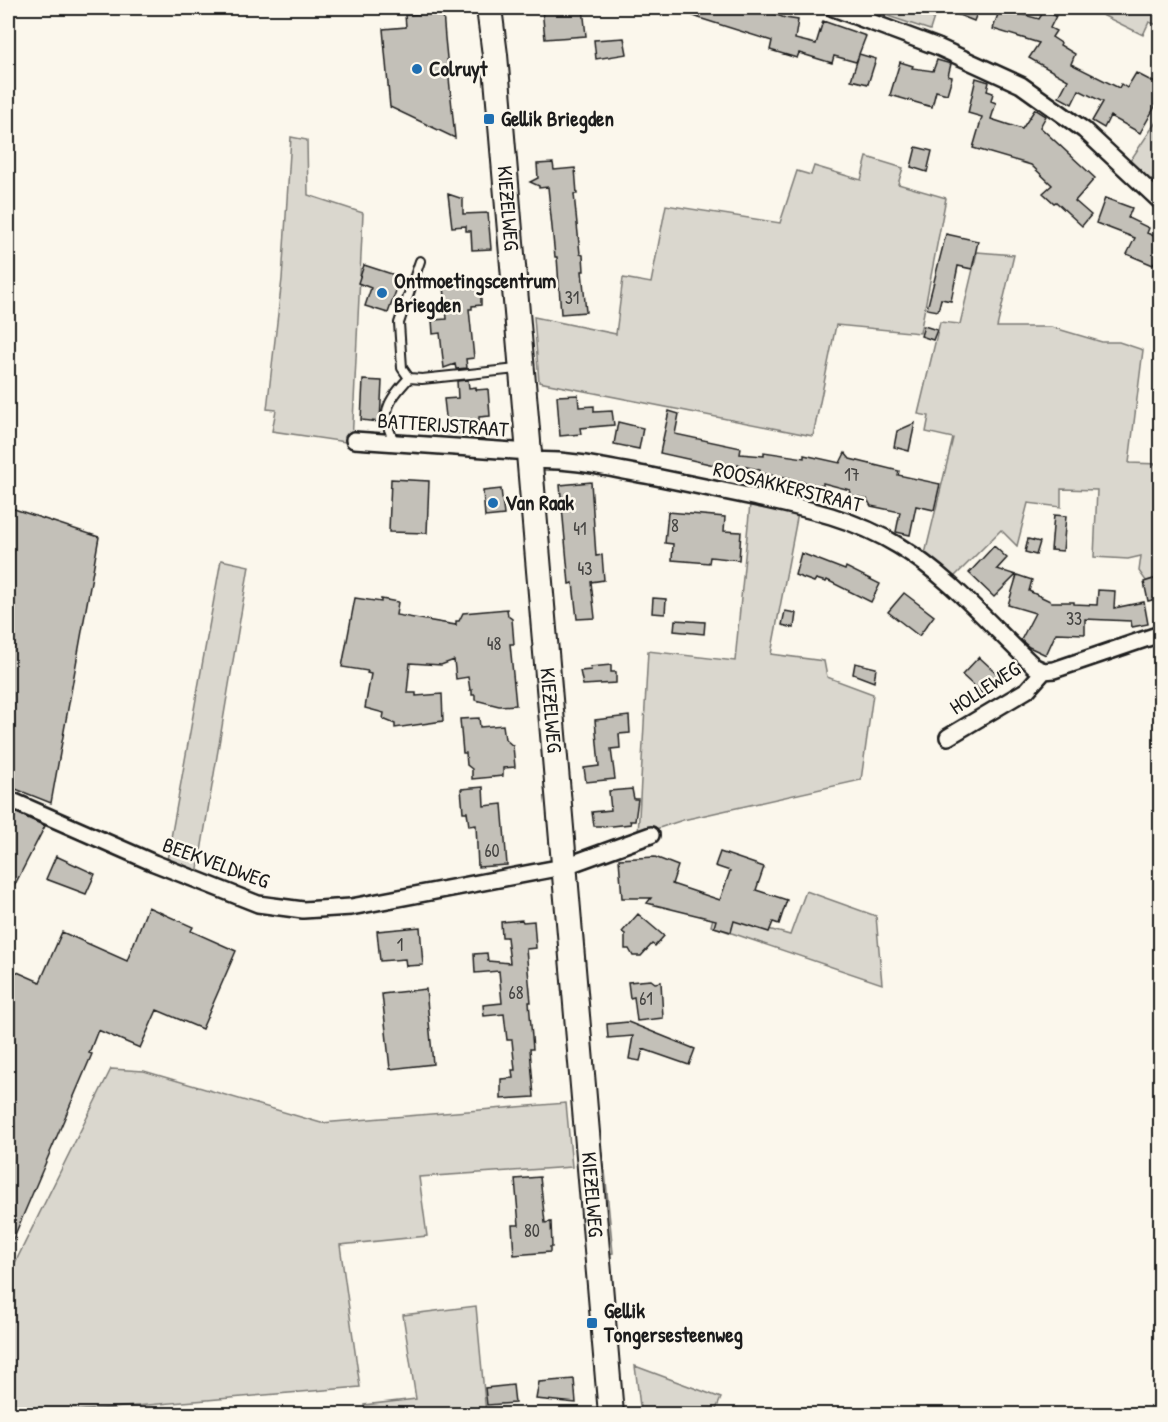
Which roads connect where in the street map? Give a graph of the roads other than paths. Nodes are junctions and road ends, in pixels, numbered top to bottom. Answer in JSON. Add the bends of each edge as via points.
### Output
{"nodes":[{"id":1,"x":489,"y":8,"type":"edge"},
{"id":2,"x":833,"y":8,"type":"edge"},
{"id":3,"x":1161,"y":201,"type":"edge"},
{"id":4,"x":420,"y":261,"type":"dead end"},
{"id":5,"x":522,"y":368,"type":"junction"},
{"id":6,"x":410,"y":378,"type":"junction"},
{"id":7,"x":354,"y":440,"type":"dead end"},
{"id":8,"x":396,"y":443,"type":"junction"},
{"id":9,"x":529,"y":456,"type":"junction"},
{"id":10,"x":1161,"y":634,"type":"edge"},
{"id":11,"x":1044,"y":671,"type":"junction"},
{"id":12,"x":948,"y":737,"type":"dead end"},
{"id":13,"x":8,"y":800,"type":"edge"},
{"id":14,"x":651,"y":835,"type":"dead end"},
{"id":15,"x":563,"y":867,"type":"junction"},
{"id":16,"x":611,"y":1414,"type":"edge"}],
"edges":[{"from":1,"to":5,"type":"main road","name":"KIEZELWEG"},
{"from":2,"to":3,"type":"street","via":[[938,47],[1021,85],[1084,130]]},
{"from":4,"to":6,"type":"lane","via":[[399,323],[402,368]]},
{"from":5,"to":6,"type":"lane"},
{"from":5,"to":9,"type":"main road","name":"KIEZELWEG"},
{"from":6,"to":8,"type":"lane","via":[[397,390],[388,407],[386,427]]},
{"from":7,"to":8,"type":"street","name":"BATTERIJSTRAAT"},
{"from":8,"to":9,"type":"street","name":"BATTERIJSTRAAT"},
{"from":9,"to":11,"type":"street","name":"ROOSAKKERSTRAAT","via":[[788,504],[854,523],[921,560],[1035,667]]},
{"from":9,"to":15,"type":"main road","name":"KIEZELWEG"},
{"from":10,"to":11,"type":"street"},
{"from":11,"to":12,"type":"street","name":"HOLLEWEG","via":[[1027,690]]},
{"from":13,"to":15,"type":"street","name":"BEEKVELDWEG","via":[[258,904],[303,910],[351,907]]},
{"from":14,"to":15,"type":"street"},
{"from":15,"to":16,"type":"main road","name":"KIEZELWEG"}]}
